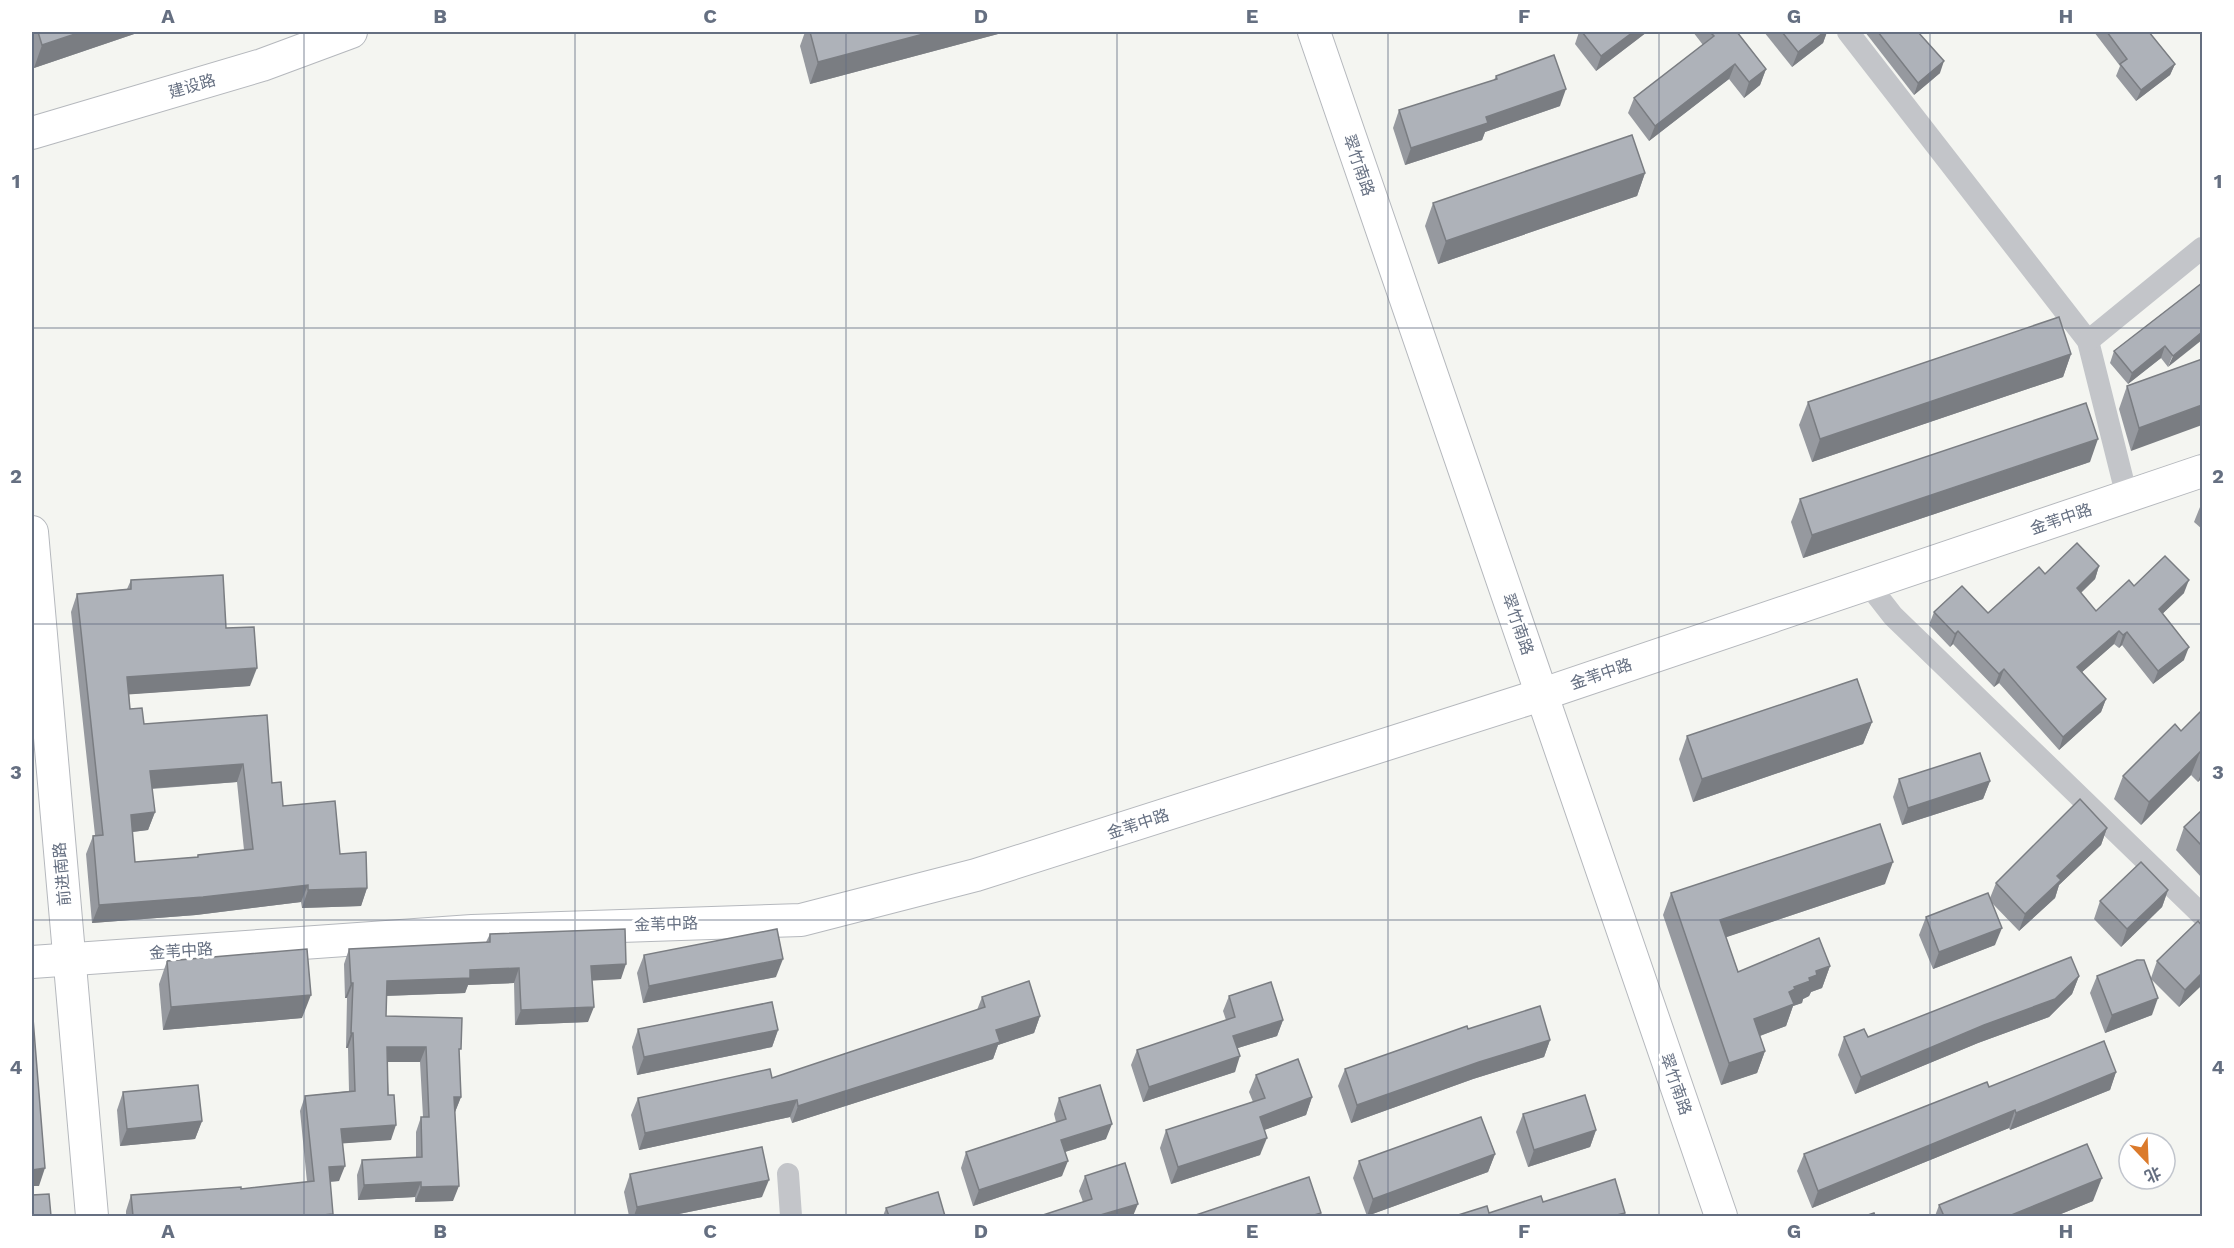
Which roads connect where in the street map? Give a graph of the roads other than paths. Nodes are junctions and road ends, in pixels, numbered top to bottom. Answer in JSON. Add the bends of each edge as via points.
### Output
{"nodes":[{"id":1,"x":351,"y":32,"type":"edge"},
{"id":2,"x":1294,"y":32,"type":"edge"},
{"id":3,"x":1314,"y":32,"type":"edge"},
{"id":4,"x":1848,"y":32,"type":"edge"},
{"id":5,"x":32,"y":134,"type":"edge"},
{"id":6,"x":2202,"y":248,"type":"edge"},
{"id":7,"x":2088,"y":341,"type":"junction"},
{"id":8,"x":2202,"y":471,"type":"edge"},
{"id":9,"x":2127,"y":497,"type":"junction"},
{"id":10,"x":32,"y":532,"type":"edge"},
{"id":11,"x":1868,"y":584,"type":"junction"},
{"id":12,"x":1534,"y":697,"type":"junction"},
{"id":13,"x":2202,"y":915,"type":"edge"},
{"id":14,"x":69,"y":959,"type":"junction"},
{"id":15,"x":32,"y":962,"type":"edge"},
{"id":16,"x":788,"y":1174,"type":"dead end"},
{"id":17,"x":92,"y":1216,"type":"edge"},
{"id":18,"x":791,"y":1216,"type":"edge"},
{"id":19,"x":1699,"y":1216,"type":"edge"},
{"id":20,"x":1721,"y":1216,"type":"edge"}],
"edges":[{"from":1,"to":5,"type":"street","name":"建设路","via":[[262,65]]},
{"from":2,"to":12,"type":"street","name":"翠竹南路"},
{"from":3,"to":12,"type":"street","name":"翠竹南路"},
{"from":4,"to":7,"type":"street"},
{"from":6,"to":7,"type":"street"},
{"from":7,"to":9,"type":"street"},
{"from":8,"to":9,"type":"street","name":"金苇中路"},
{"from":9,"to":11,"type":"street","name":"金苇中路"},
{"from":10,"to":14,"type":"street","name":"前进南路"},
{"from":11,"to":12,"type":"street","name":"金苇中路"},
{"from":11,"to":13,"type":"street","via":[[1893,616]]},
{"from":12,"to":14,"type":"street","name":"金苇中路","via":[[976,875],[801,920],[472,931]]},
{"from":12,"to":19,"type":"street","name":"翠竹南路"},
{"from":12,"to":20,"type":"street","name":"翠竹南路"},
{"from":14,"to":15,"type":"street","name":"金苇中路"},
{"from":14,"to":17,"type":"street","name":"前进南路"},
{"from":16,"to":18,"type":"street"}]}
